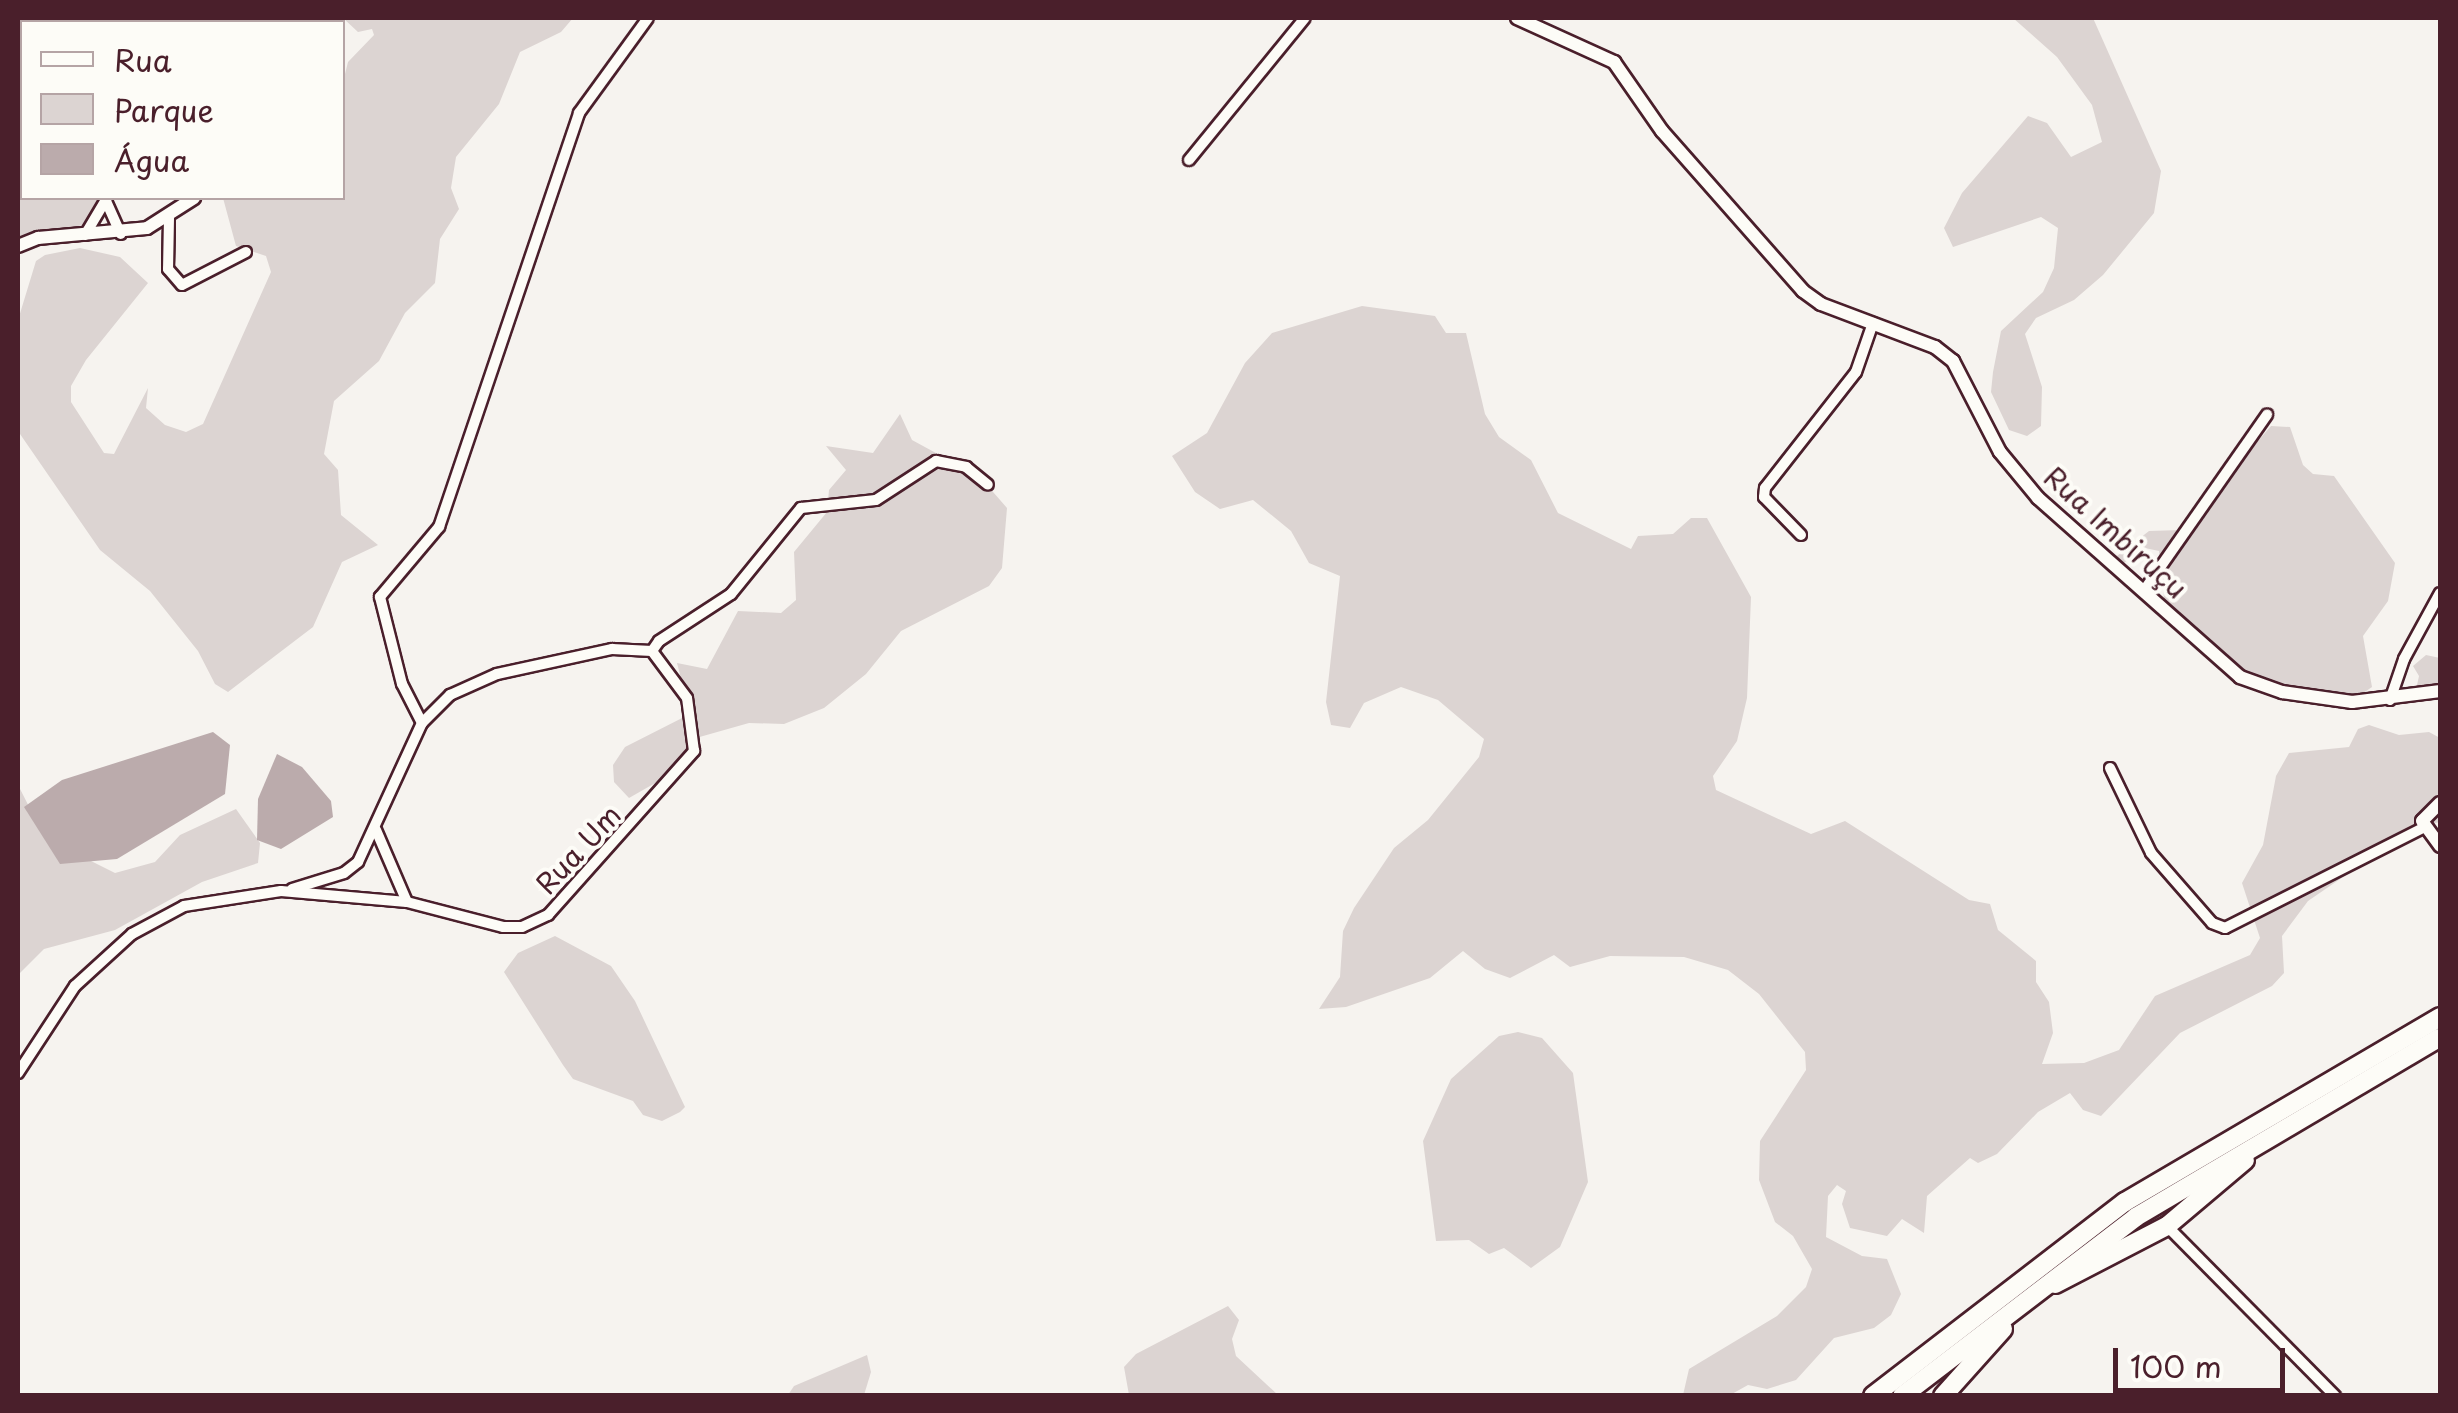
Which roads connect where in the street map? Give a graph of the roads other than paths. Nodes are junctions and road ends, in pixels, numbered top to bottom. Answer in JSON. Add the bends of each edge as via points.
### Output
{"nodes":[{"id":1,"x":648,"y":18,"type":"edge"},
{"id":2,"x":1305,"y":18,"type":"edge"},
{"id":3,"x":1518,"y":18,"type":"edge"},
{"id":4,"x":1189,"y":160,"type":"dead end"},
{"id":5,"x":106,"y":200,"type":"edge"},
{"id":6,"x":192,"y":200,"type":"edge"},
{"id":7,"x":169,"y":218,"type":"junction"},
{"id":8,"x":121,"y":234,"type":"junction"},
{"id":9,"x":85,"y":235,"type":"junction"},
{"id":10,"x":18,"y":246,"type":"edge"},
{"id":11,"x":246,"y":252,"type":"dead end"},
{"id":12,"x":1873,"y":323,"type":"junction"},
{"id":13,"x":2267,"y":415,"type":"dead end"},
{"id":14,"x":988,"y":485,"type":"dead end"},
{"id":15,"x":1801,"y":536,"type":"dead end"},
{"id":16,"x":2145,"y":589,"type":"junction"},
{"id":17,"x":2440,"y":592,"type":"edge"},
{"id":18,"x":652,"y":651,"type":"junction"},
{"id":19,"x":2440,"y":691,"type":"edge"},
{"id":20,"x":2390,"y":700,"type":"junction"},
{"id":21,"x":422,"y":723,"type":"junction"},
{"id":22,"x":2110,"y":768,"type":"dead end"},
{"id":23,"x":2440,"y":802,"type":"edge"},
{"id":24,"x":2423,"y":828,"type":"junction"},
{"id":25,"x":376,"y":830,"type":"junction"},
{"id":26,"x":2440,"y":846,"type":"edge"},
{"id":27,"x":281,"y":892,"type":"junction"},
{"id":28,"x":407,"y":902,"type":"junction"},
{"id":29,"x":2440,"y":1017,"type":"edge"},
{"id":30,"x":2440,"y":1037,"type":"edge"},
{"id":31,"x":18,"y":1073,"type":"edge"},
{"id":32,"x":2260,"y":1144,"type":"junction"},
{"id":33,"x":2167,"y":1226,"type":"junction"},
{"id":34,"x":2044,"y":1286,"type":"junction"},
{"id":35,"x":2026,"y":1301,"type":"junction"},
{"id":36,"x":1873,"y":1396,"type":"edge"},
{"id":37,"x":1902,"y":1396,"type":"edge"},
{"id":38,"x":1943,"y":1396,"type":"edge"},
{"id":39,"x":2334,"y":1396,"type":"edge"}],
"edges":[{"from":1,"to":21,"type":"street","via":[[579,114],[440,527],[380,597],[402,684]]},
{"from":2,"to":4,"type":"street"},
{"from":3,"to":12,"type":"street","name":"Rua Imbiruçu","via":[[1614,62],[1778,266],[1821,304]]},
{"from":5,"to":8,"type":"street"},
{"from":5,"to":9,"type":"street"},
{"from":6,"to":7,"type":"street"},
{"from":7,"to":8,"type":"street"},
{"from":7,"to":11,"type":"street","via":[[168,268],[182,285]]},
{"from":8,"to":9,"type":"street"},
{"from":9,"to":10,"type":"street"},
{"from":12,"to":15,"type":"street","via":[[1856,372],[1765,488],[1764,497]]},
{"from":12,"to":16,"type":"street","name":"Rua Imbiruçu","via":[[1935,347],[1952,361],[2014,473]]},
{"from":13,"to":16,"type":"street"},
{"from":14,"to":18,"type":"street","via":[[966,467],[936,461],[876,500],[801,508],[731,594],[665,635]]},
{"from":16,"to":20,"type":"street","name":"Rua Imbiruçu","via":[[2258,686],[2352,702]]},
{"from":17,"to":20,"type":"street"},
{"from":18,"to":21,"type":"street","via":[[612,649],[497,674],[450,695]]},
{"from":18,"to":28,"type":"street","name":"Rua Um","via":[[687,698],[694,752],[565,900],[522,927]]},
{"from":19,"to":20,"type":"street","name":"Rua Imbiruçu"},
{"from":21,"to":25,"type":"street"},
{"from":22,"to":24,"type":"street","via":[[2151,853],[2212,924],[2225,928]]},
{"from":23,"to":24,"type":"street","via":[[2427,812]]},
{"from":24,"to":26,"type":"street"},
{"from":25,"to":27,"type":"street","via":[[344,873]]},
{"from":25,"to":28,"type":"street"},
{"from":27,"to":28,"type":"street","name":"Rua Um"},
{"from":27,"to":31,"type":"street","name":"Rua Um","via":[[214,898],[144,925],[75,986]]},
{"from":29,"to":36,"type":"highway","via":[[2125,1202]]},
{"from":30,"to":32,"type":"highway"},
{"from":32,"to":33,"type":"highway"},
{"from":32,"to":34,"type":"highway","via":[[2159,1202]]},
{"from":33,"to":34,"type":"highway","via":[[2086,1274]]},
{"from":33,"to":39,"type":"street"},
{"from":34,"to":35,"type":"highway"},
{"from":35,"to":37,"type":"highway"},
{"from":35,"to":38,"type":"highway"}]}
